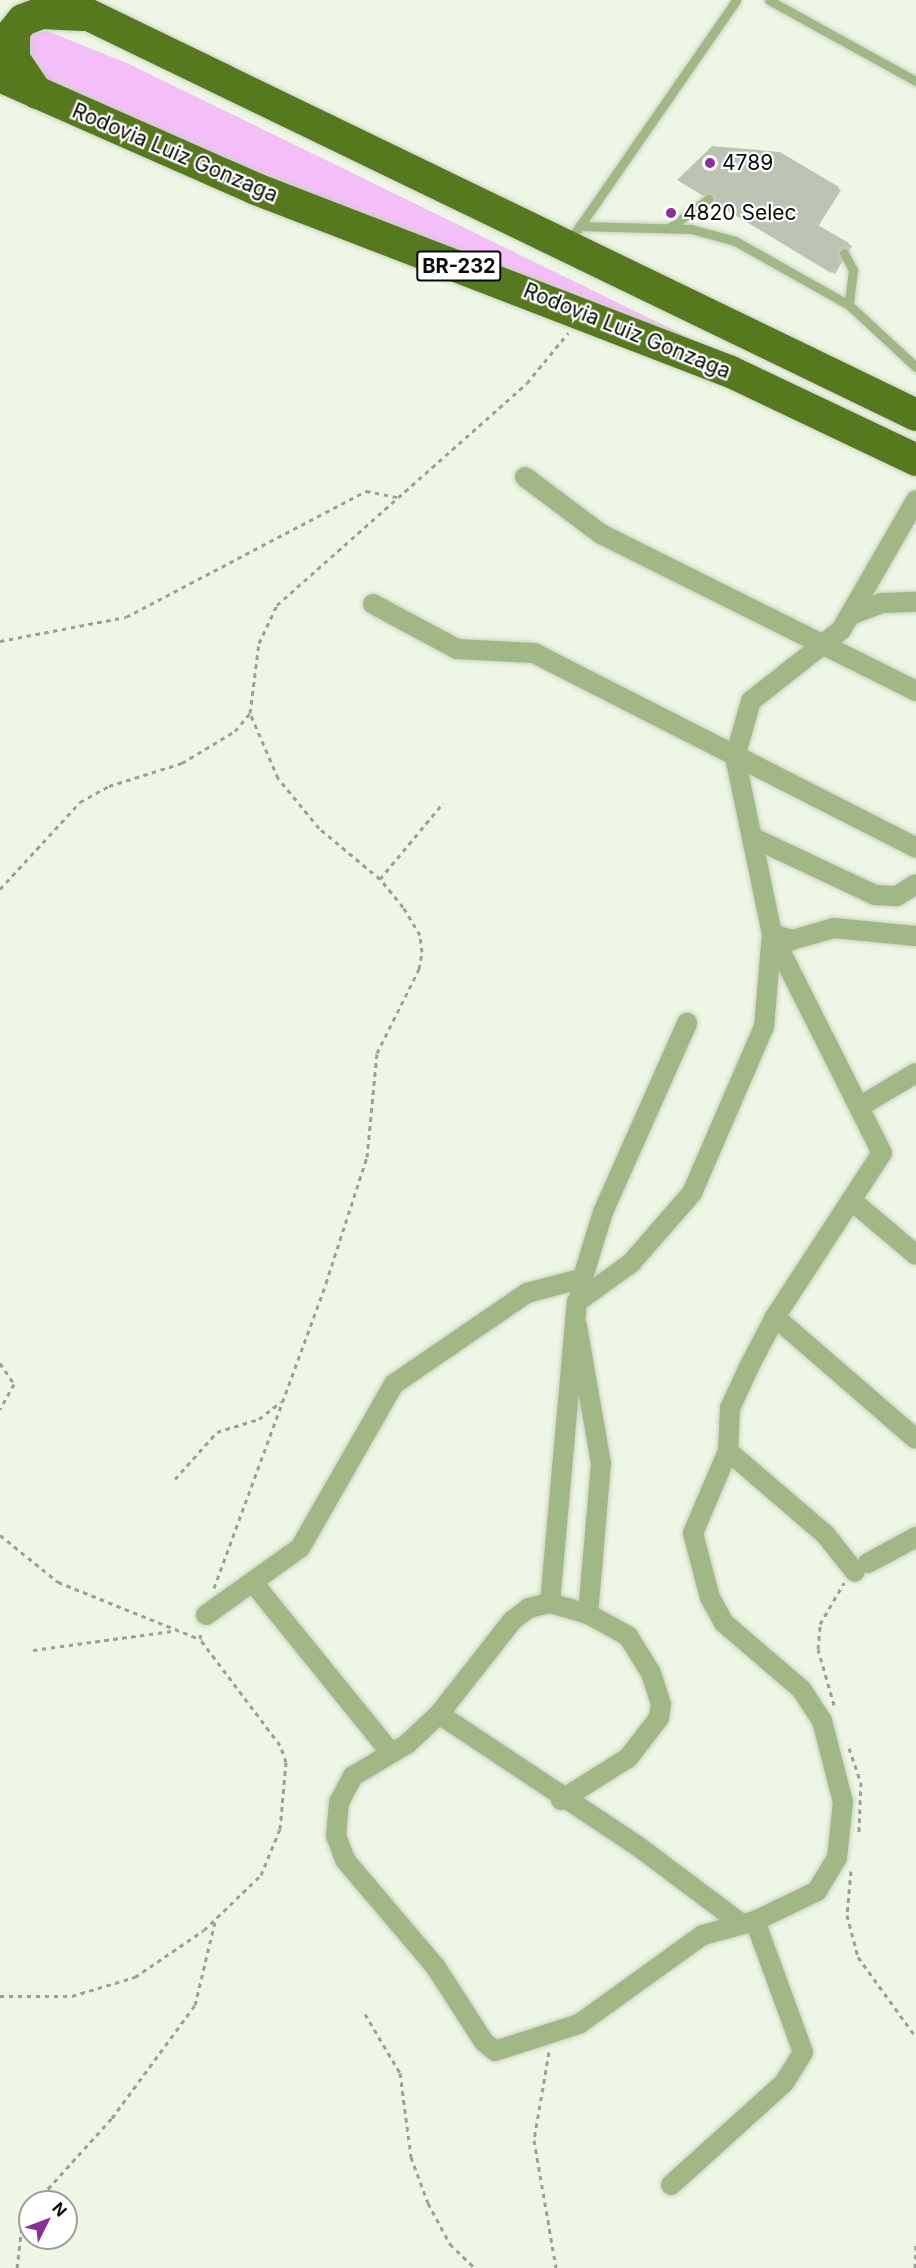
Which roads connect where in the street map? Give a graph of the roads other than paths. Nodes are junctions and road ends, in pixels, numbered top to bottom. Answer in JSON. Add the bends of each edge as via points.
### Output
{"nodes":[{"id":1,"x":58,"y":0,"type":"edge"},
{"id":2,"x":736,"y":0,"type":"edge"},
{"id":3,"x":769,"y":0,"type":"edge"},
{"id":4,"x":90,"y":15,"type":"junction"},
{"id":5,"x":0,"y":76,"type":"edge"},
{"id":6,"x":916,"y":81,"type":"edge"},
{"id":7,"x":38,"y":94,"type":"junction"},
{"id":8,"x":708,"y":198,"type":"dead end"},
{"id":9,"x":669,"y":228,"type":"junction"},
{"id":10,"x":572,"y":237,"type":"junction"},
{"id":11,"x":844,"y":253,"type":"dead end"},
{"id":12,"x":849,"y":305,"type":"junction"},
{"id":13,"x":916,"y":368,"type":"edge"},
{"id":14,"x":916,"y":415,"type":"edge"},
{"id":15,"x":916,"y":460,"type":"edge"},
{"id":16,"x":525,"y":477,"type":"dead end"},
{"id":17,"x":916,"y":500,"type":"edge"},
{"id":18,"x":916,"y":602,"type":"edge"},
{"id":19,"x":373,"y":604,"type":"dead end"},
{"id":20,"x":853,"y":614,"type":"junction"},
{"id":21,"x":825,"y":647,"type":"junction"},
{"id":22,"x":916,"y":691,"type":"edge"},
{"id":23,"x":735,"y":757,"type":"junction"},
{"id":24,"x":756,"y":839,"type":"junction"},
{"id":25,"x":916,"y":848,"type":"edge"},
{"id":26,"x":916,"y":885,"type":"edge"},
{"id":27,"x":772,"y":934,"type":"junction"},
{"id":28,"x":916,"y":936,"type":"edge"},
{"id":29,"x":687,"y":1023,"type":"dead end"},
{"id":30,"x":916,"y":1073,"type":"edge"},
{"id":31,"x":859,"y":1107,"type":"junction"},
{"id":32,"x":851,"y":1200,"type":"junction"},
{"id":33,"x":916,"y":1255,"type":"edge"},
{"id":34,"x":580,"y":1279,"type":"junction"},
{"id":35,"x":576,"y":1309,"type":"junction"},
{"id":36,"x":775,"y":1317,"type":"junction"},
{"id":37,"x":916,"y":1439,"type":"edge"},
{"id":38,"x":728,"y":1451,"type":"junction"},
{"id":39,"x":916,"y":1537,"type":"edge"},
{"id":40,"x":255,"y":1585,"type":"junction"},
{"id":41,"x":550,"y":1603,"type":"junction"},
{"id":42,"x":588,"y":1614,"type":"junction"},
{"id":43,"x":207,"y":1616,"type":"road end"},
{"id":44,"x":439,"y":1714,"type":"junction"},
{"id":45,"x":391,"y":1753,"type":"junction"},
{"id":46,"x":561,"y":1800,"type":"junction"},
{"id":47,"x":747,"y":1922,"type":"junction"},
{"id":48,"x":671,"y":2185,"type":"dead end"}],
"edges":[{"from":1,"to":4,"type":"highway","name":"Rodovia Luiz Gonzaga","number":"BR-232"},
{"from":2,"to":10,"type":"lane"},
{"from":3,"to":6,"type":"lane"},
{"from":4,"to":7,"type":"highway","number":"BR-232","via":[[41,13],[18,25],[12,38],[14,59]]},
{"from":4,"to":10,"type":"highway","name":"Rodovia Luiz Gonzaga","number":"BR-232"},
{"from":5,"to":7,"type":"highway","name":"Rodovia Luiz Gonzaga","number":"BR-232"},
{"from":7,"to":15,"type":"highway","name":"Rodovia Luiz Gonzaga","number":"BR-232","via":[[256,189],[580,310],[731,372]]},
{"from":8,"to":9,"type":"lane"},
{"from":9,"to":10,"type":"lane"},
{"from":9,"to":12,"type":"lane","via":[[735,241]]},
{"from":10,"to":14,"type":"highway","name":"Rodovia Luiz Gonzaga","number":"BR-232"},
{"from":11,"to":12,"type":"lane","via":[[853,270]]},
{"from":12,"to":13,"type":"lane"},
{"from":16,"to":21,"type":"street","via":[[601,534]]},
{"from":17,"to":20,"type":"street"},
{"from":18,"to":20,"type":"street","via":[[882,603]]},
{"from":19,"to":23,"type":"street","via":[[456,649],[534,653]]},
{"from":20,"to":21,"type":"street"},
{"from":21,"to":22,"type":"street"},
{"from":21,"to":23,"type":"street","via":[[751,701]]},
{"from":23,"to":24,"type":"street"},
{"from":23,"to":25,"type":"street"},
{"from":24,"to":26,"type":"street","via":[[875,895],[897,896]]},
{"from":24,"to":27,"type":"street"},
{"from":27,"to":28,"type":"street","via":[[792,940],[834,928]]},
{"from":27,"to":31,"type":"street"},
{"from":27,"to":35,"type":"street","via":[[764,1027],[692,1193],[631,1263]]},
{"from":29,"to":34,"type":"street","via":[[632,1140]]},
{"from":30,"to":31,"type":"street"},
{"from":31,"to":32,"type":"street","via":[[882,1153]]},
{"from":32,"to":33,"type":"street"},
{"from":32,"to":36,"type":"street"},
{"from":34,"to":35,"type":"street"},
{"from":34,"to":40,"type":"street","via":[[527,1293],[394,1384],[376,1407],[314,1530],[287,1561]]},
{"from":35,"to":41,"type":"street"},
{"from":35,"to":42,"type":"street","via":[[602,1463]]},
{"from":36,"to":37,"type":"street"},
{"from":36,"to":38,"type":"street","via":[[730,1408]]},
{"from":38,"to":39,"type":"street","via":[[862,1567]]},
{"from":38,"to":47,"type":"street","via":[[695,1517],[696,1556],[724,1623],[812,1701],[843,1802],[842,1837],[831,1875],[817,1891]]},
{"from":40,"to":43,"type":"street"},
{"from":40,"to":45,"type":"street"},
{"from":41,"to":42,"type":"street"},
{"from":41,"to":44,"type":"street","via":[[529,1608],[512,1621]]},
{"from":42,"to":46,"type":"street","via":[[628,1636],[639,1650],[658,1689],[660,1718],[628,1758]]},
{"from":44,"to":45,"type":"street"},
{"from":44,"to":46,"type":"street"},
{"from":45,"to":47,"type":"street","via":[[353,1776],[339,1802],[336,1836],[345,1860],[435,1966],[489,2047],[506,2051],[598,2014],[703,1935]]},
{"from":46,"to":47,"type":"street","via":[[639,1847]]},
{"from":47,"to":48,"type":"street","via":[[803,2052],[784,2083]]}]}
